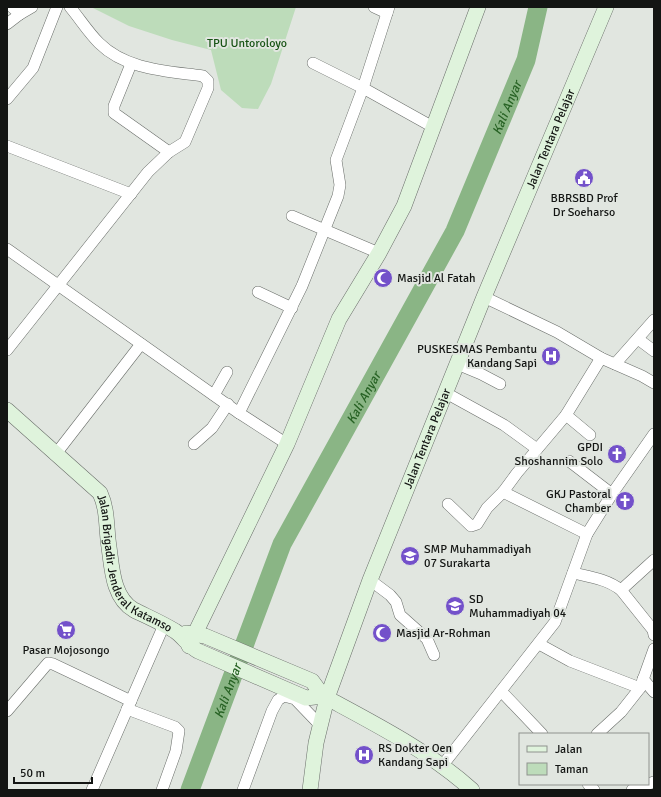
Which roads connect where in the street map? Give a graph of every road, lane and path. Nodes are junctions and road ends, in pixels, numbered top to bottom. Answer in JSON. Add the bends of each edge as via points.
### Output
{"nodes":[{"id":1,"x":32,"y":7,"type":"edge"},
{"id":2,"x":57,"y":7,"type":"edge"},
{"id":3,"x":70,"y":7,"type":"edge"},
{"id":4,"x":374,"y":7,"type":"edge"},
{"id":5,"x":478,"y":7,"type":"edge"},
{"id":6,"x":606,"y":7,"type":"edge"},
{"id":7,"x":388,"y":10,"type":"edge"},
{"id":8,"x":16,"y":11,"type":"edge"},
{"id":9,"x":7,"y":24,"type":"edge"},
{"id":10,"x":313,"y":63,"type":"dead end"},
{"id":11,"x":131,"y":64,"type":"junction"},
{"id":12,"x":363,"y":88,"type":"junction"},
{"id":13,"x":7,"y":99,"type":"edge"},
{"id":14,"x":433,"y":127,"type":"junction"},
{"id":15,"x":7,"y":146,"type":"edge"},
{"id":16,"x":168,"y":152,"type":"junction"},
{"id":17,"x":131,"y":194,"type":"junction"},
{"id":18,"x":292,"y":216,"type":"dead end"},
{"id":19,"x":324,"y":230,"type":"junction"},
{"id":20,"x":7,"y":249,"type":"edge"},
{"id":21,"x":379,"y":253,"type":"junction"},
{"id":22,"x":58,"y":285,"type":"junction"},
{"id":23,"x":258,"y":292,"type":"dead end"},
{"id":24,"x":484,"y":297,"type":"junction"},
{"id":25,"x":292,"y":308,"type":"junction"},
{"id":26,"x":654,"y":320,"type":"edge"},
{"id":27,"x":638,"y":339,"type":"junction"},
{"id":28,"x":141,"y":344,"type":"junction"},
{"id":29,"x":7,"y":350,"type":"edge"},
{"id":30,"x":654,"y":351,"type":"edge"},
{"id":31,"x":601,"y":358,"type":"junction"},
{"id":32,"x":457,"y":364,"type":"junction"},
{"id":33,"x":615,"y":364,"type":"junction"},
{"id":34,"x":226,"y":372,"type":"dead end"},
{"id":35,"x":654,"y":383,"type":"edge"},
{"id":36,"x":500,"y":384,"type":"dead end"},
{"id":37,"x":446,"y":393,"type":"junction"},
{"id":38,"x":214,"y":395,"type":"junction"},
{"id":39,"x":228,"y":404,"type":"junction"},
{"id":40,"x":7,"y":410,"type":"edge"},
{"id":41,"x":239,"y":412,"type":"junction"},
{"id":42,"x":566,"y":415,"type":"junction"},
{"id":43,"x":654,"y":434,"type":"edge"},
{"id":44,"x":590,"y":435,"type":"dead end"},
{"id":45,"x":194,"y":444,"type":"dead end"},
{"id":46,"x":287,"y":444,"type":"junction"},
{"id":47,"x":537,"y":449,"type":"junction"},
{"id":48,"x":55,"y":455,"type":"junction"},
{"id":49,"x":569,"y":461,"type":"dead end"},
{"id":50,"x":503,"y":492,"type":"junction"},
{"id":51,"x":612,"y":494,"type":"junction"},
{"id":52,"x":448,"y":504,"type":"dead end"},
{"id":53,"x":587,"y":534,"type":"junction"},
{"id":54,"x":654,"y":560,"type":"edge"},
{"id":55,"x":573,"y":573,"type":"junction"},
{"id":56,"x":370,"y":580,"type":"junction"},
{"id":57,"x":621,"y":590,"type":"junction"},
{"id":58,"x":170,"y":628,"type":"junction"},
{"id":59,"x":654,"y":635,"type":"edge"},
{"id":60,"x":197,"y":642,"type":"junction"},
{"id":61,"x":539,"y":644,"type":"junction"},
{"id":62,"x":654,"y":649,"type":"edge"},
{"id":63,"x":434,"y":655,"type":"dead end"},
{"id":64,"x":641,"y":684,"type":"junction"},
{"id":65,"x":502,"y":691,"type":"junction"},
{"id":66,"x":654,"y":692,"type":"edge"},
{"id":67,"x":325,"y":697,"type":"junction"},
{"id":68,"x":129,"y":705,"type":"junction"},
{"id":69,"x":7,"y":711,"type":"edge"},
{"id":70,"x":320,"y":725,"type":"junction"},
{"id":71,"x":541,"y":733,"type":"edge"},
{"id":72,"x":598,"y":733,"type":"edge"},
{"id":73,"x":442,"y":766,"type":"junction"},
{"id":74,"x":646,"y":785,"type":"edge"},
{"id":75,"x":92,"y":790,"type":"edge"},
{"id":76,"x":162,"y":790,"type":"edge"},
{"id":77,"x":243,"y":790,"type":"edge"},
{"id":78,"x":310,"y":790,"type":"edge"},
{"id":79,"x":472,"y":790,"type":"edge"},
{"id":80,"x":632,"y":790,"type":"edge"}],
"edges":[{"from":1,"to":8,"type":"street"},
{"from":2,"to":13,"type":"street","via":[[34,68]]},
{"from":3,"to":11,"type":"street","via":[[100,44]]},
{"from":4,"to":7,"type":"street"},
{"from":5,"to":14,"type":"main road"},
{"from":6,"to":24,"type":"main road","name":"Jalan Tentara Pelajar"},
{"from":7,"to":12,"type":"street"},
{"from":8,"to":9,"type":"street"},
{"from":10,"to":12,"type":"street"},
{"from":11,"to":16,"type":"street","via":[[114,106],[114,113]]},
{"from":11,"to":16,"type":"street","via":[[203,76],[208,81],[206,94],[189,136],[185,142]]},
{"from":12,"to":14,"type":"street"},
{"from":12,"to":19,"type":"street","via":[[336,160],[340,185]]},
{"from":14,"to":21,"type":"main road","via":[[404,206]]},
{"from":15,"to":17,"type":"street"},
{"from":16,"to":17,"type":"street"},
{"from":17,"to":22,"type":"street"},
{"from":18,"to":19,"type":"street"},
{"from":19,"to":21,"type":"street"},
{"from":19,"to":25,"type":"street"},
{"from":20,"to":22,"type":"street"},
{"from":21,"to":46,"type":"main road","via":[[339,319]]},
{"from":22,"to":28,"type":"street"},
{"from":22,"to":29,"type":"street"},
{"from":23,"to":25,"type":"street"},
{"from":24,"to":31,"type":"street","via":[[557,332]]},
{"from":24,"to":32,"type":"main road","name":"Jalan Tentara Pelajar"},
{"from":25,"to":41,"type":"street"},
{"from":26,"to":27,"type":"street"},
{"from":27,"to":30,"type":"street"},
{"from":27,"to":33,"type":"street"},
{"from":28,"to":38,"type":"street"},
{"from":28,"to":48,"type":"street"},
{"from":31,"to":33,"type":"street"},
{"from":31,"to":42,"type":"street"},
{"from":32,"to":36,"type":"street"},
{"from":32,"to":37,"type":"main road","name":"Jalan Tentara Pelajar"},
{"from":33,"to":35,"type":"street"},
{"from":34,"to":38,"type":"street"},
{"from":37,"to":47,"type":"street","via":[[504,425]]},
{"from":37,"to":56,"type":"main road","name":"Jalan Tentara Pelajar"},
{"from":38,"to":39,"type":"street"},
{"from":39,"to":41,"type":"street"},
{"from":39,"to":45,"type":"street","via":[[206,435]]},
{"from":40,"to":48,"type":"main road","name":"Jalan Brigadir Jenderal Katamso"},
{"from":41,"to":46,"type":"street"},
{"from":42,"to":44,"type":"street"},
{"from":42,"to":47,"type":"street"},
{"from":43,"to":51,"type":"street"},
{"from":46,"to":60,"type":"main road"},
{"from":47,"to":50,"type":"street"},
{"from":48,"to":58,"type":"main road","name":"Jalan Brigadir Jenderal Katamso","via":[[100,493],[106,511],[112,572],[118,591],[125,602],[133,609]]},
{"from":49,"to":51,"type":"street"},
{"from":50,"to":52,"type":"street","via":[[487,508],[475,526],[471,526]]},
{"from":50,"to":53,"type":"street"},
{"from":51,"to":53,"type":"street"},
{"from":53,"to":55,"type":"street"},
{"from":54,"to":57,"type":"street"},
{"from":55,"to":57,"type":"street","via":[[607,581]]},
{"from":55,"to":61,"type":"street","via":[[555,622]]},
{"from":56,"to":63,"type":"street","via":[[396,602],[400,615],[425,637]]},
{"from":56,"to":67,"type":"main road","name":"Jalan Tentara Pelajar"},
{"from":57,"to":59,"type":"street","via":[[653,630]]},
{"from":58,"to":60,"type":"main road"},
{"from":58,"to":68,"type":"street"},
{"from":60,"to":67,"type":"main road","via":[[306,698]]},
{"from":60,"to":67,"type":"main road","via":[[312,681]]},
{"from":61,"to":64,"type":"street","via":[[570,661]]},
{"from":61,"to":65,"type":"street"},
{"from":62,"to":64,"type":"street"},
{"from":64,"to":66,"type":"street"},
{"from":64,"to":72,"type":"street","via":[[621,712]]},
{"from":65,"to":71,"type":"street"},
{"from":65,"to":73,"type":"street"},
{"from":67,"to":70,"type":"main road","name":"Jalan Tentara Pelajar"},
{"from":67,"to":73,"type":"main road","via":[[408,743]]},
{"from":68,"to":69,"type":"street","via":[[48,663]]},
{"from":68,"to":75,"type":"street"},
{"from":68,"to":76,"type":"street","via":[[179,731],[176,751]]},
{"from":70,"to":77,"type":"street","via":[[295,699],[284,696],[278,700]]},
{"from":70,"to":78,"type":"main road","name":"Jalan Tentara Pelajar"},
{"from":73,"to":79,"type":"main road"},
{"from":74,"to":80,"type":"street"}]}
